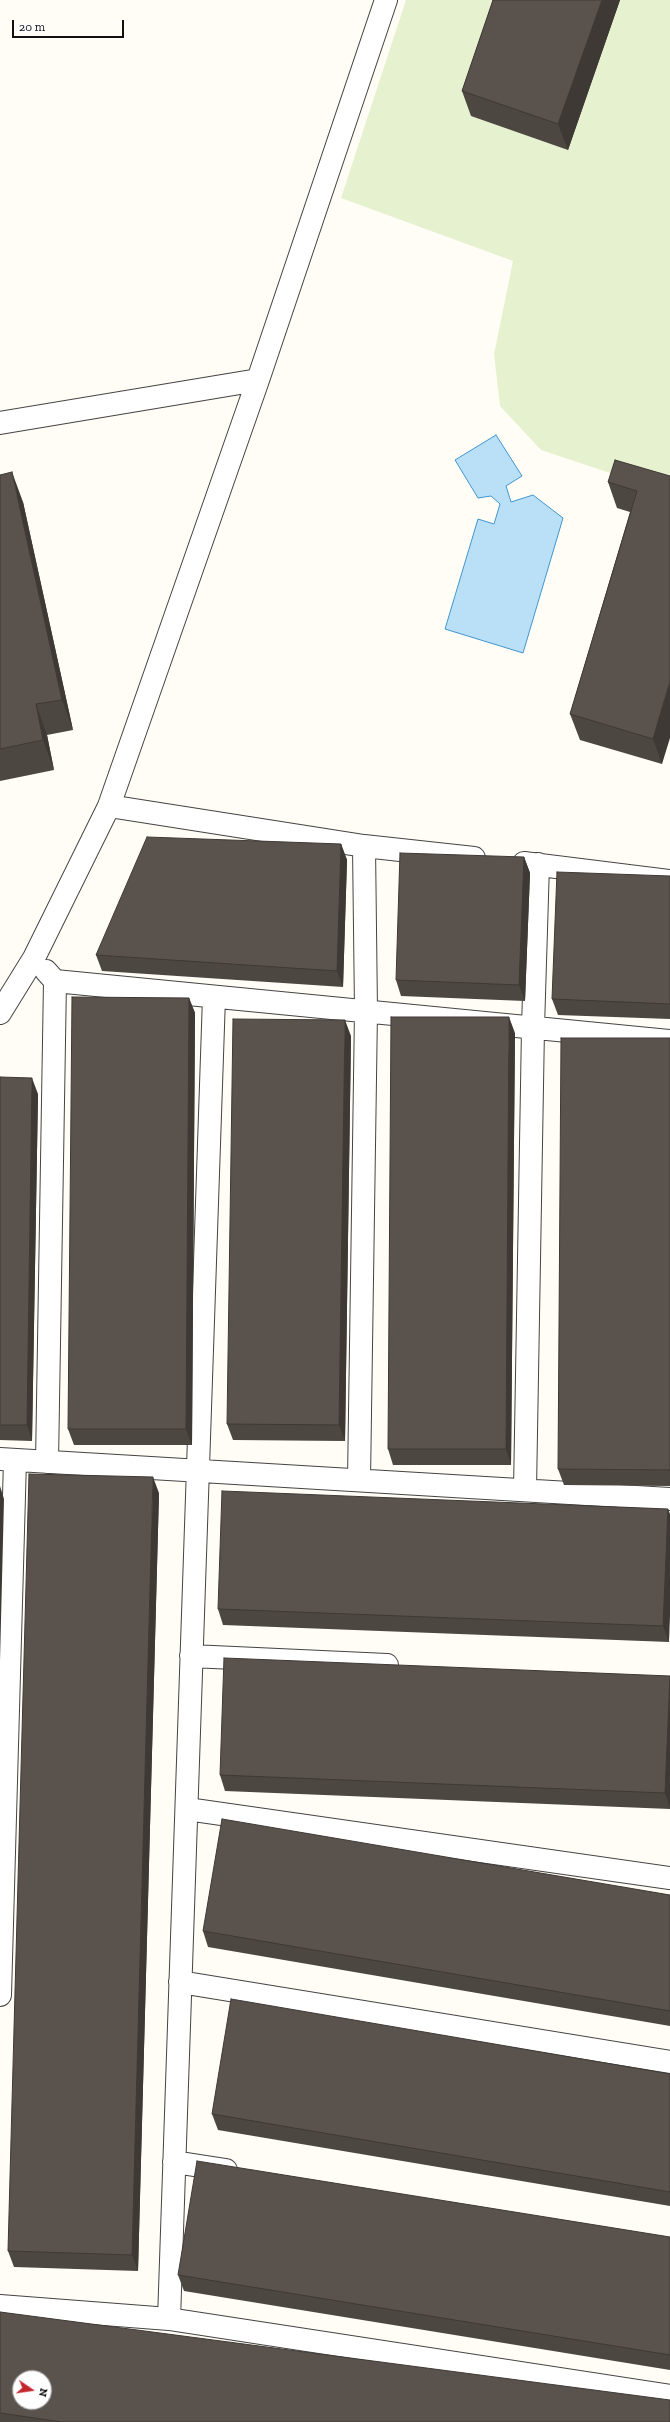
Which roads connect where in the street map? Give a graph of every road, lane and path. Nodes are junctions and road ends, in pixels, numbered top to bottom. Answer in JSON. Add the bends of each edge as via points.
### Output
{"nodes":[{"id":1,"x":386,"y":0,"type":"edge"},
{"id":2,"x":258,"y":380,"type":"junction"},
{"id":3,"x":0,"y":423,"type":"edge"},
{"id":4,"x":109,"y":806,"type":"junction"},
{"id":5,"x":364,"y":846,"type":"junction"},
{"id":6,"x":538,"y":864,"type":"junction"},
{"id":7,"x":670,"y":881,"type":"edge"},
{"id":8,"x":34,"y":958,"type":"junction"},
{"id":9,"x":55,"y":981,"type":"junction"},
{"id":10,"x":214,"y":997,"type":"junction"},
{"id":11,"x":366,"y":1011,"type":"junction"},
{"id":12,"x":0,"y":1013,"type":"edge"},
{"id":13,"x":533,"y":1028,"type":"junction"},
{"id":14,"x":670,"y":1041,"type":"edge"},
{"id":15,"x":7,"y":1459,"type":"edge"},
{"id":16,"x":47,"y":1462,"type":"junction"},
{"id":17,"x":196,"y":1470,"type":"junction"},
{"id":18,"x":360,"y":1480,"type":"junction"},
{"id":19,"x":525,"y":1490,"type":"junction"},
{"id":20,"x":670,"y":1498,"type":"edge"},
{"id":21,"x":191,"y":1656,"type":"junction"},
{"id":22,"x":407,"y":1666,"type":"edge"},
{"id":23,"x":186,"y":1809,"type":"junction"},
{"id":24,"x":670,"y":1878,"type":"edge"},
{"id":25,"x":180,"y":1982,"type":"junction"},
{"id":26,"x":0,"y":1995,"type":"edge"},
{"id":27,"x":670,"y":2062,"type":"edge"},
{"id":28,"x":174,"y":2162,"type":"junction"},
{"id":29,"x":245,"y":2173,"type":"edge"},
{"id":30,"x":0,"y":2306,"type":"edge"},
{"id":31,"x":169,"y":2319,"type":"junction"},
{"id":32,"x":670,"y":2396,"type":"edge"}],
"edges":[{"from":1,"to":2,"type":"street"},
{"from":2,"to":3,"type":"street"},
{"from":2,"to":4,"type":"street"},
{"from":4,"to":5,"type":"street"},
{"from":4,"to":8,"type":"street"},
{"from":5,"to":6,"type":"street"},
{"from":5,"to":11,"type":"street"},
{"from":6,"to":7,"type":"street"},
{"from":6,"to":13,"type":"street"},
{"from":8,"to":9,"type":"street"},
{"from":8,"to":12,"type":"street"},
{"from":9,"to":10,"type":"street"},
{"from":9,"to":16,"type":"street"},
{"from":10,"to":11,"type":"street"},
{"from":10,"to":17,"type":"street"},
{"from":11,"to":13,"type":"street"},
{"from":11,"to":18,"type":"street"},
{"from":13,"to":14,"type":"street"},
{"from":13,"to":19,"type":"street"},
{"from":15,"to":16,"type":"street"},
{"from":15,"to":26,"type":"street"},
{"from":16,"to":17,"type":"street"},
{"from":17,"to":18,"type":"street"},
{"from":17,"to":21,"type":"street"},
{"from":18,"to":19,"type":"street"},
{"from":19,"to":20,"type":"street"},
{"from":21,"to":22,"type":"street"},
{"from":21,"to":23,"type":"street"},
{"from":23,"to":24,"type":"street"},
{"from":23,"to":25,"type":"street"},
{"from":25,"to":27,"type":"street"},
{"from":25,"to":28,"type":"street"},
{"from":28,"to":29,"type":"street"},
{"from":28,"to":31,"type":"street"},
{"from":30,"to":31,"type":"street"},
{"from":31,"to":32,"type":"street"}]}
